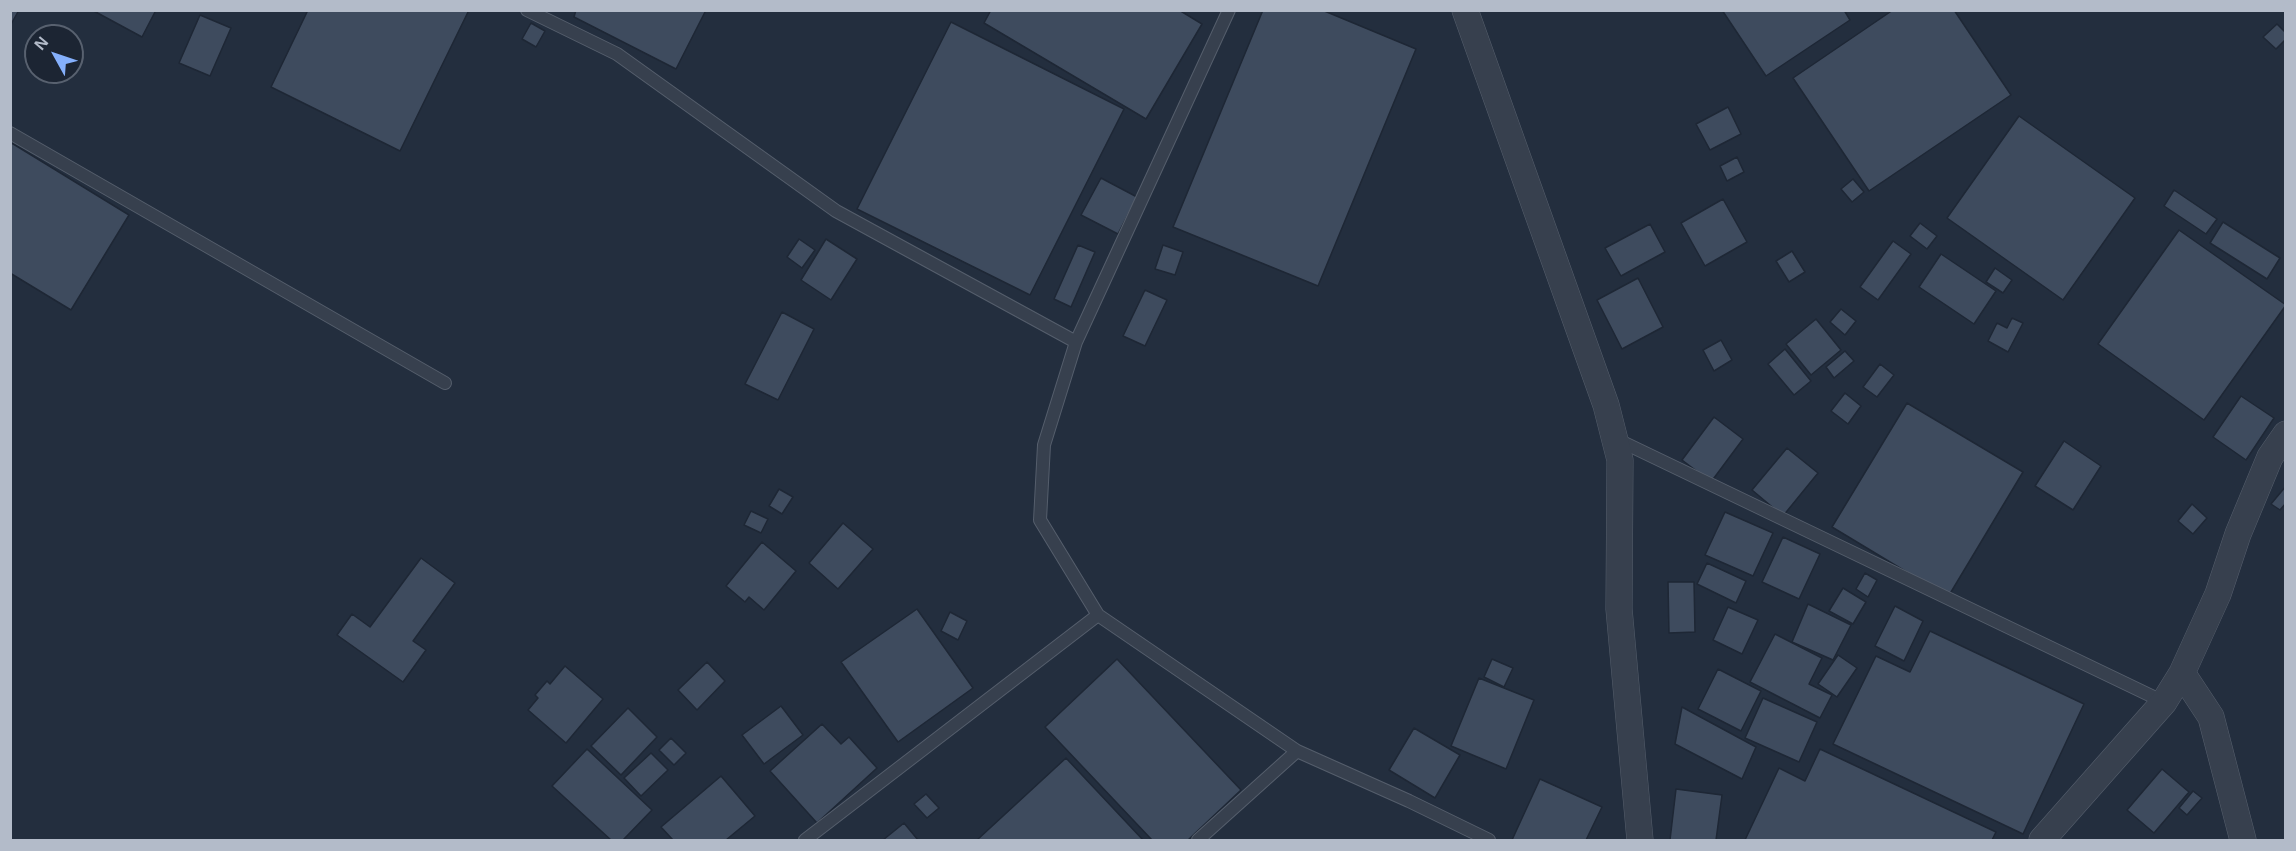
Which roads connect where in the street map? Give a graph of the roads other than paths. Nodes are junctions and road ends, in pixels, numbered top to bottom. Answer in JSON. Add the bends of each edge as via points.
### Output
{"nodes":[{"id":1,"x":527,"y":10,"type":"edge"},
{"id":2,"x":1229,"y":10,"type":"edge"},
{"id":3,"x":1465,"y":10,"type":"edge"},
{"id":4,"x":10,"y":133,"type":"edge"},
{"id":5,"x":1076,"y":342,"type":"junction"},
{"id":6,"x":445,"y":383,"type":"dead end"},
{"id":7,"x":2286,"y":434,"type":"edge"},
{"id":8,"x":1615,"y":439,"type":"junction"},
{"id":9,"x":1098,"y":615,"type":"junction"},
{"id":10,"x":2182,"y":673,"type":"junction"},
{"id":11,"x":2163,"y":702,"type":"junction"},
{"id":12,"x":1297,"y":751,"type":"junction"},
{"id":13,"x":1638,"y":836,"type":"edge"},
{"id":14,"x":805,"y":840,"type":"edge"},
{"id":15,"x":1198,"y":840,"type":"edge"},
{"id":16,"x":1489,"y":840,"type":"edge"},
{"id":17,"x":2042,"y":840,"type":"edge"},
{"id":18,"x":2243,"y":840,"type":"edge"}],
"edges":[{"from":1,"to":5,"type":"lane","via":[[617,54],[836,211]]},
{"from":2,"to":5,"type":"lane"},
{"from":3,"to":8,"type":"street"},
{"from":4,"to":6,"type":"lane"},
{"from":5,"to":9,"type":"lane","via":[[1044,445],[1040,519]]},
{"from":7,"to":10,"type":"street","via":[[2270,457],[2218,594]]},
{"from":8,"to":11,"type":"lane"},
{"from":8,"to":13,"type":"street","via":[[1620,460],[1619,609]]},
{"from":9,"to":12,"type":"lane"},
{"from":9,"to":14,"type":"lane"},
{"from":10,"to":11,"type":"street"},
{"from":10,"to":18,"type":"street","via":[[2211,717]]},
{"from":11,"to":17,"type":"street"},
{"from":12,"to":15,"type":"lane"},
{"from":12,"to":16,"type":"lane"}]}
